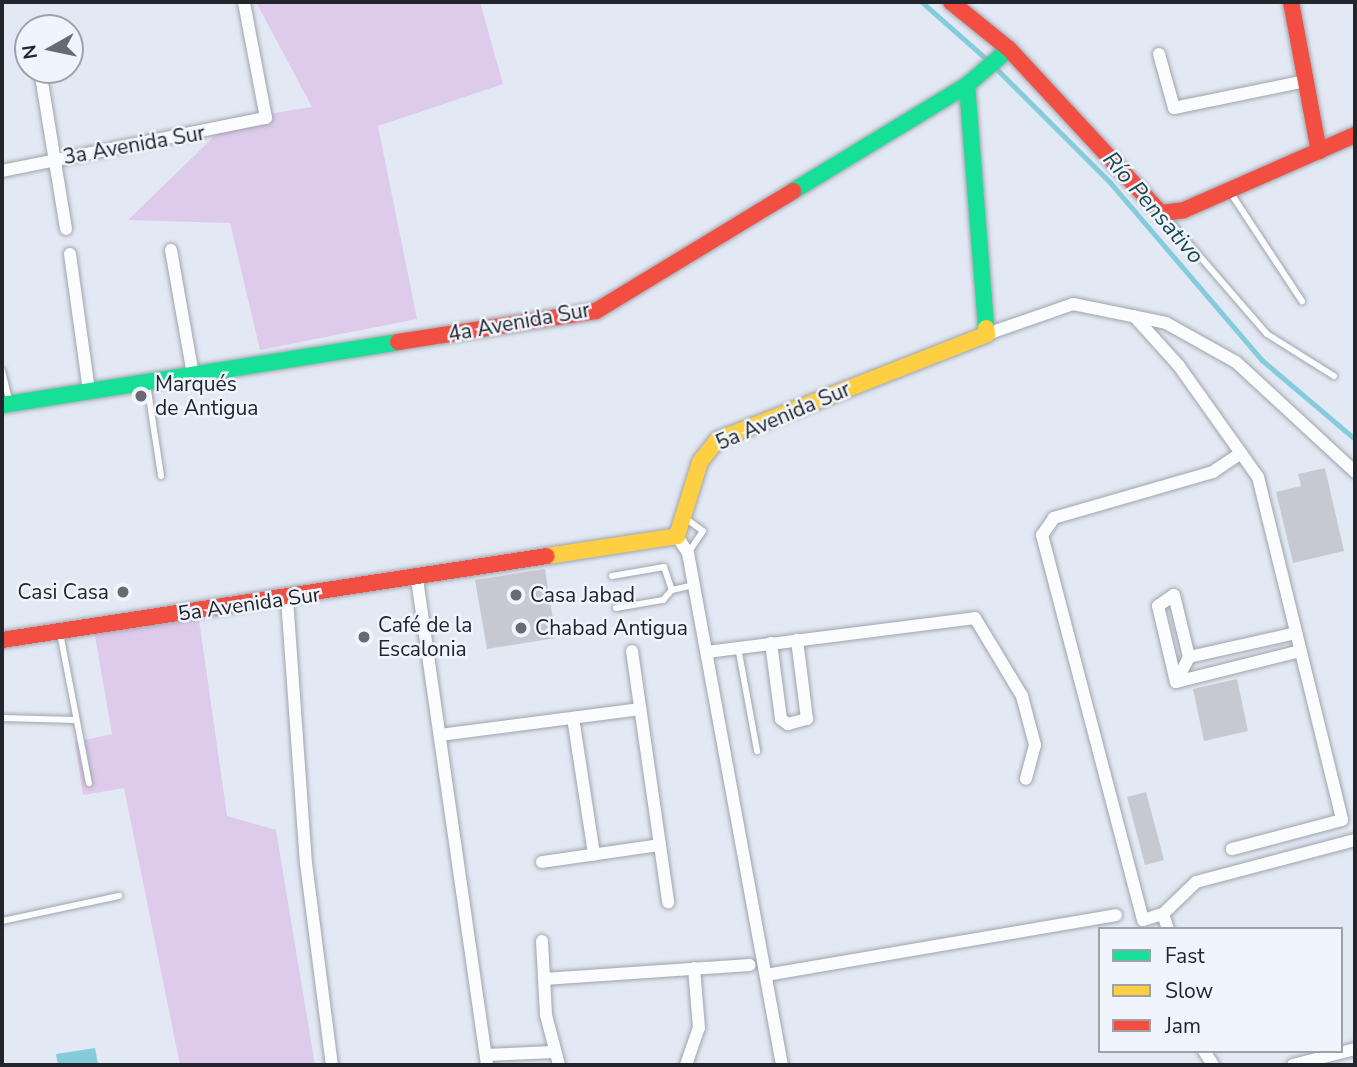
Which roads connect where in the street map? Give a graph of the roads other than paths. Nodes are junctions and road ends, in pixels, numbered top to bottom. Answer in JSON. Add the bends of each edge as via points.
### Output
{"nodes":[{"id":1,"x":951,"y":2,"type":"edge"},
{"id":2,"x":244,"y":3,"type":"edge"},
{"id":3,"x":1293,"y":3,"type":"edge"},
{"id":4,"x":1005,"y":53,"type":"junction"},
{"id":5,"x":1159,"y":54,"type":"dead end"},
{"id":6,"x":1306,"y":81,"type":"junction"},
{"id":7,"x":42,"y":84,"type":"edge"},
{"id":8,"x":964,"y":94,"type":"junction"},
{"id":9,"x":1355,"y":135,"type":"edge"},
{"id":10,"x":1319,"y":151,"type":"junction"},
{"id":11,"x":54,"y":159,"type":"junction"},
{"id":12,"x":2,"y":171,"type":"edge"},
{"id":13,"x":1230,"y":190,"type":"junction"},
{"id":14,"x":1161,"y":212,"type":"junction"},
{"id":15,"x":66,"y":229,"type":"dead end"},
{"id":16,"x":172,"y":250,"type":"dead end"},
{"id":17,"x":70,"y":254,"type":"dead end"},
{"id":18,"x":1302,"y":301,"type":"dead end"},
{"id":19,"x":1134,"y":316,"type":"junction"},
{"id":20,"x":987,"y":334,"type":"junction"},
{"id":21,"x":2,"y":371,"type":"edge"},
{"id":22,"x":193,"y":375,"type":"junction"},
{"id":23,"x":1334,"y":376,"type":"dead end"},
{"id":24,"x":146,"y":383,"type":"junction"},
{"id":25,"x":89,"y":391,"type":"junction"},
{"id":26,"x":6,"y":404,"type":"edge"},
{"id":27,"x":1241,"y":453,"type":"junction"},
{"id":28,"x":1355,"y":472,"type":"edge"},
{"id":29,"x":161,"y":475,"type":"dead end"},
{"id":30,"x":683,"y":517,"type":"junction"},
{"id":31,"x":677,"y":536,"type":"junction"},
{"id":32,"x":688,"y":553,"type":"junction"},
{"id":33,"x":612,"y":576,"type":"dead end"},
{"id":34,"x":417,"y":579,"type":"junction"},
{"id":35,"x":693,"y":585,"type":"junction"},
{"id":36,"x":672,"y":590,"type":"junction"},
{"id":37,"x":287,"y":598,"type":"junction"},
{"id":38,"x":615,"y":608,"type":"dead end"},
{"id":39,"x":60,"y":631,"type":"junction"},
{"id":40,"x":1296,"y":633,"type":"junction"},
{"id":41,"x":2,"y":640,"type":"edge"},
{"id":42,"x":797,"y":640,"type":"junction"},
{"id":43,"x":771,"y":643,"type":"junction"},
{"id":44,"x":738,"y":648,"type":"junction"},
{"id":45,"x":632,"y":651,"type":"dead end"},
{"id":46,"x":1300,"y":651,"type":"junction"},
{"id":47,"x":706,"y":652,"type":"junction"},
{"id":48,"x":1189,"y":657,"type":"junction"},
{"id":49,"x":1176,"y":682,"type":"junction"},
{"id":50,"x":640,"y":709,"type":"junction"},
{"id":51,"x":2,"y":718,"type":"edge"},
{"id":52,"x":573,"y":718,"type":"junction"},
{"id":53,"x":76,"y":720,"type":"junction"},
{"id":54,"x":440,"y":735,"type":"junction"},
{"id":55,"x":757,"y":751,"type":"dead end"},
{"id":56,"x":1026,"y":779,"type":"dead end"},
{"id":57,"x":89,"y":783,"type":"dead end"},
{"id":58,"x":1355,"y":840,"type":"edge"},
{"id":59,"x":660,"y":845,"type":"junction"},
{"id":60,"x":1232,"y":849,"type":"dead end"},
{"id":61,"x":594,"y":854,"type":"junction"},
{"id":62,"x":542,"y":862,"type":"dead end"},
{"id":63,"x":119,"y":896,"type":"dead end"},
{"id":64,"x":668,"y":902,"type":"dead end"},
{"id":65,"x":1163,"y":914,"type":"junction"},
{"id":66,"x":1116,"y":915,"type":"dead end"},
{"id":67,"x":2,"y":921,"type":"edge"},
{"id":68,"x":1167,"y":927,"type":"edge"},
{"id":69,"x":542,"y":941,"type":"dead end"},
{"id":70,"x":750,"y":965,"type":"dead end"},
{"id":71,"x":694,"y":968,"type":"junction"},
{"id":72,"x":766,"y":975,"type":"junction"},
{"id":73,"x":544,"y":978,"type":"junction"},
{"id":74,"x":553,"y":1052,"type":"junction"},
{"id":75,"x":1340,"y":1053,"type":"edge"},
{"id":76,"x":487,"y":1060,"type":"edge"},
{"id":77,"x":332,"y":1065,"type":"edge"},
{"id":78,"x":559,"y":1065,"type":"edge"},
{"id":79,"x":686,"y":1065,"type":"edge"},
{"id":80,"x":782,"y":1065,"type":"edge"},
{"id":81,"x":1293,"y":1065,"type":"edge"}],
"edges":[{"from":1,"to":4,"type":"street"},
{"from":2,"to":11,"type":"street","name":"3a Avenida Sur","via":[[265,118]]},
{"from":3,"to":6,"type":"street"},
{"from":4,"to":8,"type":"street","name":"4a Avenida Sur"},
{"from":4,"to":14,"type":"street"},
{"from":5,"to":6,"type":"street","via":[[1174,108]]},
{"from":6,"to":10,"type":"street"},
{"from":7,"to":11,"type":"street"},
{"from":8,"to":20,"type":"street"},
{"from":8,"to":22,"type":"street","name":"4a Avenida Sur","via":[[596,311]]},
{"from":9,"to":10,"type":"street"},
{"from":10,"to":13,"type":"street"},
{"from":11,"to":12,"type":"street","name":"3a Avenida Sur"},
{"from":11,"to":15,"type":"street"},
{"from":13,"to":14,"type":"street","via":[[1184,210]]},
{"from":13,"to":18,"type":"lane"},
{"from":14,"to":23,"type":"lane","via":[[1267,334]]},
{"from":16,"to":22,"type":"street"},
{"from":17,"to":25,"type":"street"},
{"from":19,"to":20,"type":"street","name":"5a Avenida Sur","via":[[1073,304]]},
{"from":19,"to":27,"type":"street"},
{"from":19,"to":28,"type":"street","name":"5a Avenida Sur","via":[[1191,333],[1221,351]]},
{"from":20,"to":30,"type":"street","name":"5a Avenida Sur","via":[[717,440],[705,452]]},
{"from":21,"to":26,"type":"lane"},
{"from":22,"to":24,"type":"street","name":"4a Avenida Sur"},
{"from":24,"to":25,"type":"street","name":"4a Avenida Sur"},
{"from":24,"to":29,"type":"lane"},
{"from":25,"to":26,"type":"street","name":"4a Avenida Sur"},
{"from":27,"to":40,"type":"street","via":[[1258,477]]},
{"from":27,"to":65,"type":"street","via":[[1213,472],[1054,519],[1042,535],[1143,920]]},
{"from":30,"to":31,"type":"street","name":"5a Avenida Sur"},
{"from":30,"to":32,"type":"lane","via":[[703,531]]},
{"from":31,"to":32,"type":"street"},
{"from":31,"to":34,"type":"street","name":"5a Avenida Sur"},
{"from":32,"to":35,"type":"street"},
{"from":33,"to":36,"type":"lane","via":[[664,567]]},
{"from":34,"to":37,"type":"street","name":"5a Avenida Sur"},
{"from":34,"to":54,"type":"street"},
{"from":35,"to":36,"type":"lane"},
{"from":35,"to":47,"type":"street"},
{"from":36,"to":38,"type":"lane","via":[[663,600]]},
{"from":37,"to":39,"type":"street","name":"5a Avenida Sur"},
{"from":37,"to":77,"type":"street","via":[[306,863]]},
{"from":39,"to":41,"type":"street","name":"5a Avenida Sur"},
{"from":39,"to":53,"type":"lane"},
{"from":40,"to":46,"type":"street"},
{"from":40,"to":48,"type":"street"},
{"from":42,"to":43,"type":"street"},
{"from":42,"to":43,"type":"street","via":[[807,719],[788,724],[781,719]]},
{"from":42,"to":56,"type":"street","via":[[975,618],[1022,696],[1035,745]]},
{"from":43,"to":44,"type":"street"},
{"from":44,"to":47,"type":"street"},
{"from":44,"to":55,"type":"lane"},
{"from":45,"to":50,"type":"street"},
{"from":46,"to":49,"type":"street"},
{"from":46,"to":60,"type":"street","via":[[1342,820]]},
{"from":47,"to":72,"type":"street"},
{"from":48,"to":49,"type":"street"},
{"from":48,"to":49,"type":"street","via":[[1177,597],[1161,598],[1157,606]]},
{"from":50,"to":52,"type":"street"},
{"from":50,"to":59,"type":"street"},
{"from":51,"to":53,"type":"lane"},
{"from":52,"to":54,"type":"street"},
{"from":52,"to":61,"type":"street"},
{"from":53,"to":57,"type":"lane"},
{"from":54,"to":76,"type":"street"},
{"from":58,"to":65,"type":"street","via":[[1196,882]]},
{"from":59,"to":61,"type":"street"},
{"from":59,"to":64,"type":"street"},
{"from":61,"to":62,"type":"street"},
{"from":63,"to":67,"type":"lane"},
{"from":65,"to":68,"type":"street"},
{"from":66,"to":72,"type":"street"},
{"from":69,"to":73,"type":"street"},
{"from":70,"to":71,"type":"street"},
{"from":71,"to":73,"type":"street"},
{"from":71,"to":79,"type":"street","via":[[699,1028]]},
{"from":72,"to":80,"type":"street"},
{"from":73,"to":74,"type":"street"},
{"from":74,"to":76,"type":"street"},
{"from":74,"to":78,"type":"street"},
{"from":75,"to":81,"type":"street"}]}
